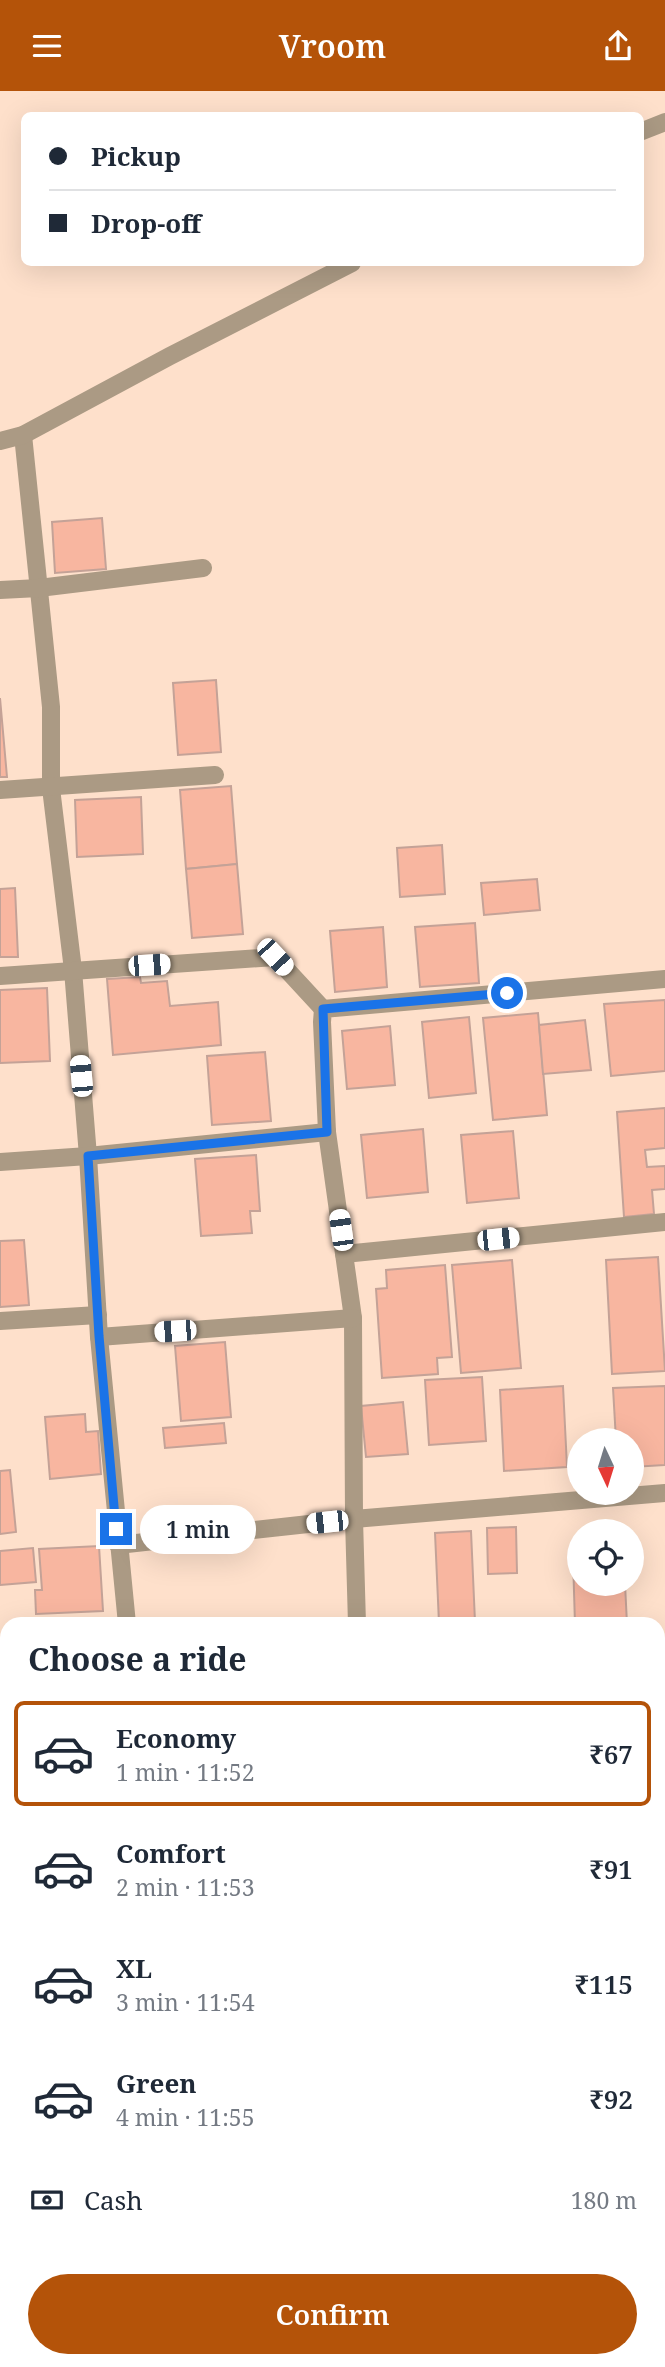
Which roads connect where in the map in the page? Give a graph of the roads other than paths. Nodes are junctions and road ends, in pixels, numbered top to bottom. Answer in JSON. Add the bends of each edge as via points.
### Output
{"nodes":[{"id":1,"x":665,"y":122,"type":"edge"},
{"id":2,"x":644,"y":130,"type":"edge"},
{"id":3,"x":346,"y":266,"type":"edge"},
{"id":4,"x":23,"y":435,"type":"junction"},
{"id":5,"x":0,"y":441,"type":"edge"},
{"id":6,"x":204,"y":568,"type":"dead end"},
{"id":7,"x":39,"y":588,"type":"junction"},
{"id":8,"x":0,"y":590,"type":"edge"},
{"id":9,"x":215,"y":775,"type":"dead end"},
{"id":10,"x":51,"y":788,"type":"junction"},
{"id":11,"x":0,"y":790,"type":"edge"},
{"id":12,"x":73,"y":970,"type":"junction"},
{"id":13,"x":0,"y":976,"type":"edge"},
{"id":14,"x":665,"y":979,"type":"edge"},
{"id":15,"x":323,"y":1009,"type":"junction"},
{"id":16,"x":327,"y":1132,"type":"junction"},
{"id":17,"x":88,"y":1156,"type":"junction"},
{"id":18,"x":0,"y":1162,"type":"edge"},
{"id":19,"x":665,"y":1222,"type":"edge"},
{"id":20,"x":344,"y":1254,"type":"junction"},
{"id":21,"x":98,"y":1315,"type":"junction"},
{"id":22,"x":353,"y":1318,"type":"junction"},
{"id":23,"x":0,"y":1321,"type":"edge"},
{"id":24,"x":99,"y":1336,"type":"junction"},
{"id":25,"x":665,"y":1493,"type":"edge"},
{"id":26,"x":354,"y":1519,"type":"junction"},
{"id":27,"x":118,"y":1545,"type":"junction"},
{"id":28,"x":126,"y":1617,"type":"edge"},
{"id":29,"x":357,"y":1617,"type":"edge"}],
"edges":[{"from":1,"to":2,"type":"street"},
{"from":3,"to":4,"type":"street"},
{"from":4,"to":5,"type":"street"},
{"from":4,"to":7,"type":"street"},
{"from":6,"to":7,"type":"street"},
{"from":7,"to":8,"type":"street"},
{"from":7,"to":10,"type":"street","via":[[51,707]]},
{"from":9,"to":10,"type":"street"},
{"from":10,"to":11,"type":"street"},
{"from":10,"to":12,"type":"street"},
{"from":12,"to":13,"type":"street"},
{"from":12,"to":15,"type":"street","via":[[275,957]]},
{"from":12,"to":17,"type":"street"},
{"from":14,"to":15,"type":"street"},
{"from":15,"to":16,"type":"street"},
{"from":16,"to":17,"type":"street"},
{"from":16,"to":20,"type":"street"},
{"from":17,"to":18,"type":"street"},
{"from":17,"to":21,"type":"street"},
{"from":19,"to":20,"type":"street"},
{"from":20,"to":22,"type":"street"},
{"from":21,"to":23,"type":"street"},
{"from":21,"to":24,"type":"street"},
{"from":22,"to":24,"type":"street"},
{"from":22,"to":26,"type":"street"},
{"from":24,"to":27,"type":"street"},
{"from":25,"to":26,"type":"street"},
{"from":26,"to":27,"type":"street"},
{"from":26,"to":29,"type":"street"},
{"from":27,"to":28,"type":"street"}]}
